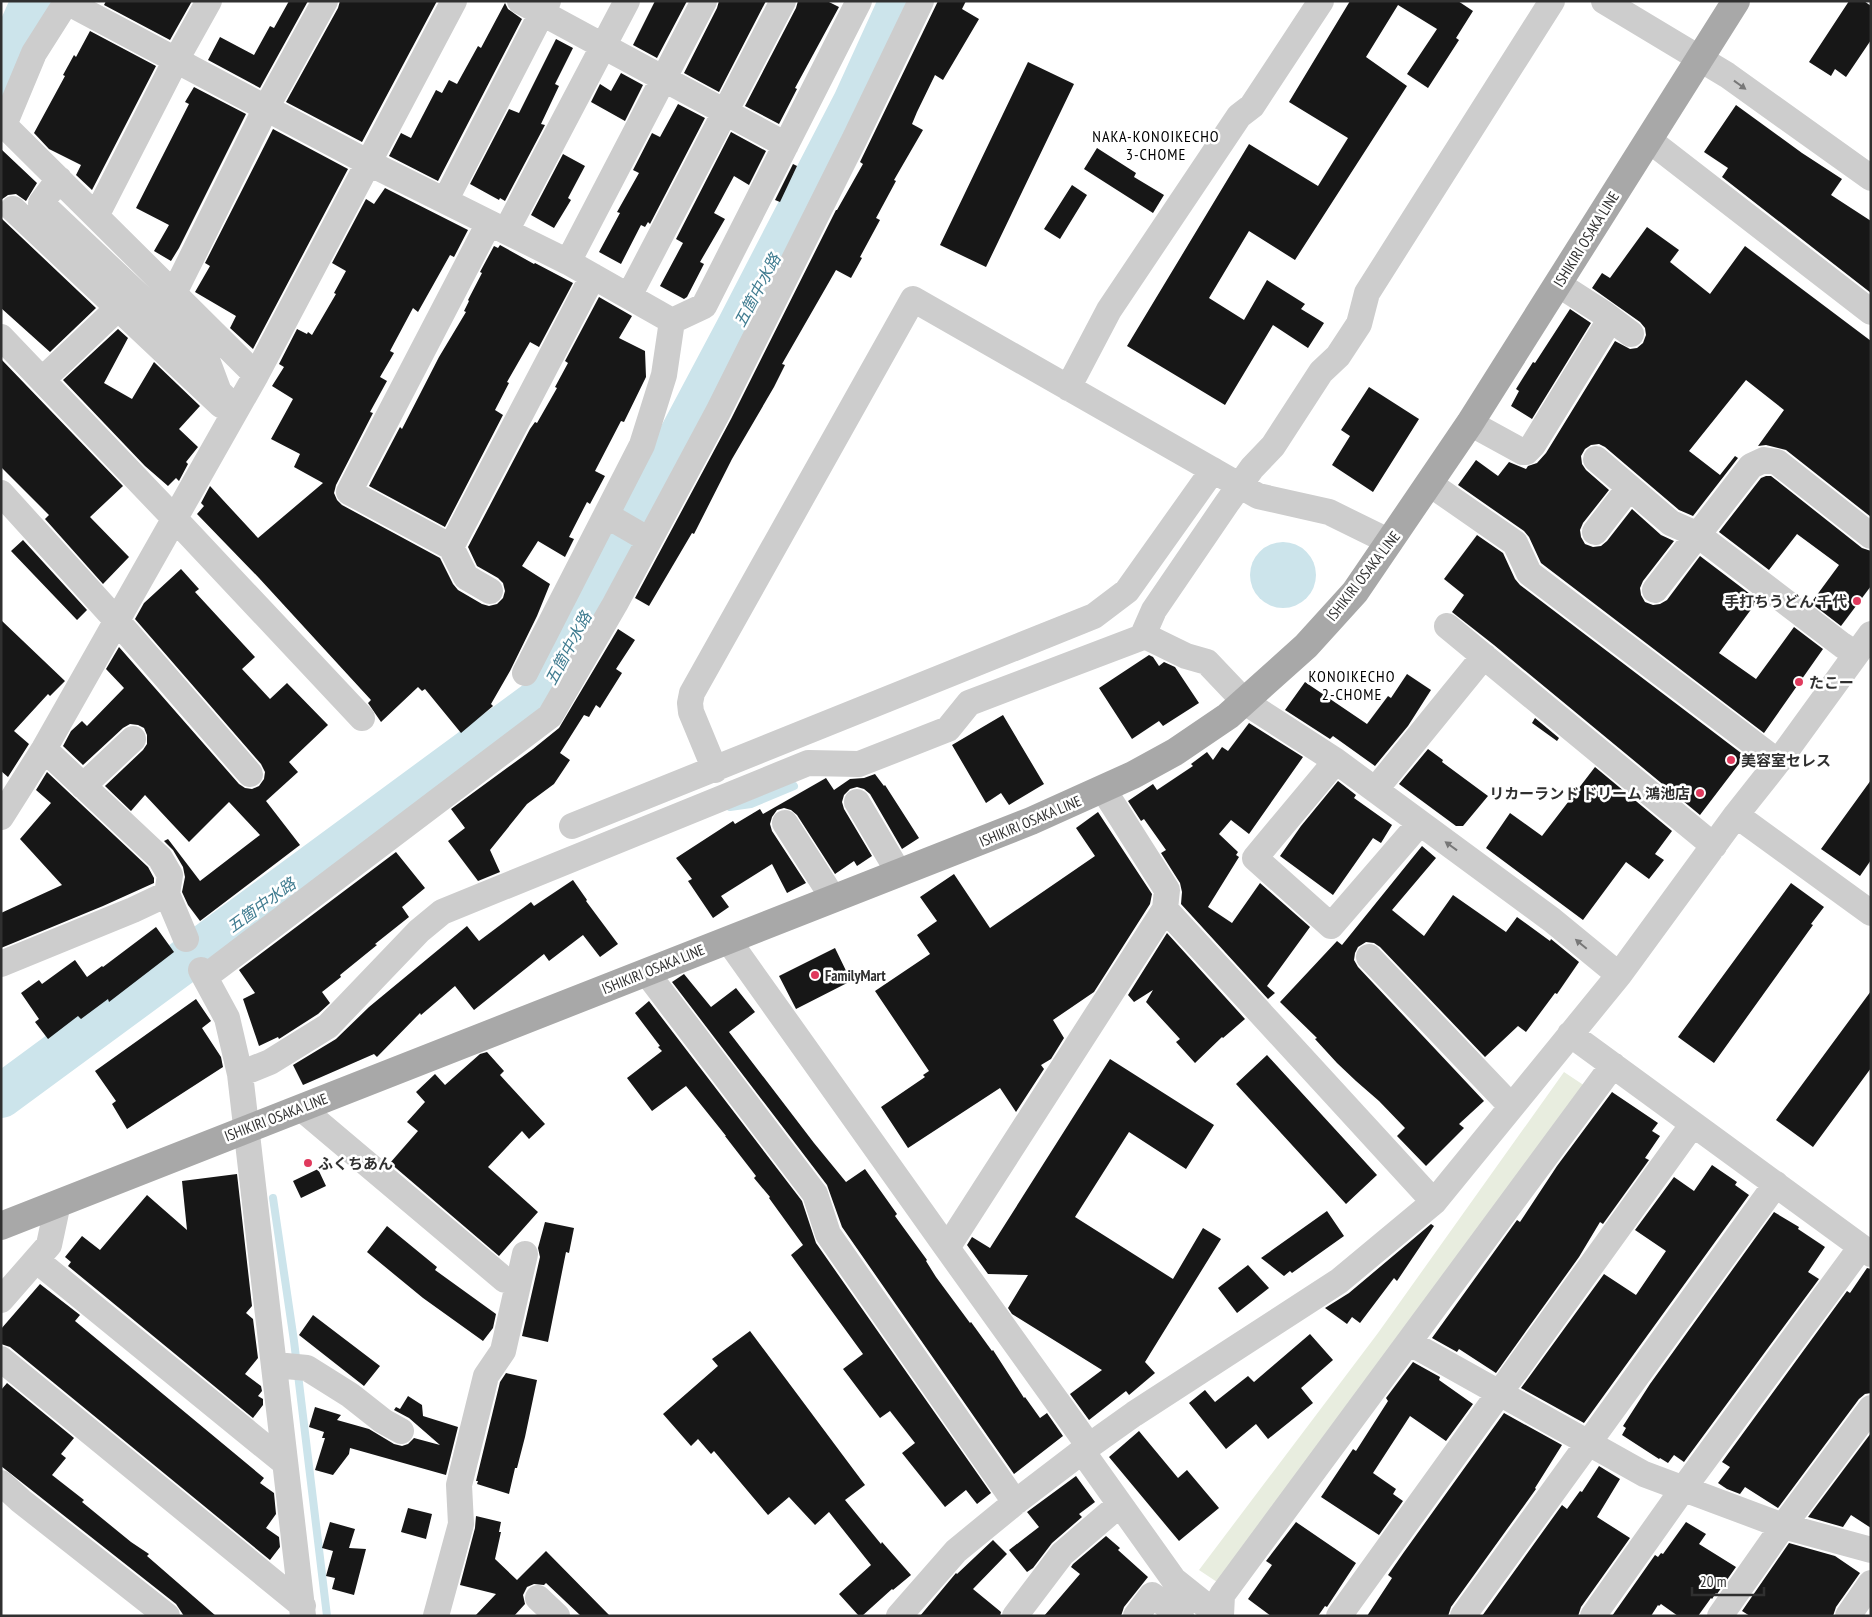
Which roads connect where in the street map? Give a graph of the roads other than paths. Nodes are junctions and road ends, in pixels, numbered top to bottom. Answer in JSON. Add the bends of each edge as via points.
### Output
{"nodes":[{"id":1,"x":209,"y":1,"type":"edge"},
{"id":2,"x":324,"y":1,"type":"edge"},
{"id":3,"x":454,"y":1,"type":"edge"},
{"id":4,"x":627,"y":1,"type":"edge"},
{"id":5,"x":704,"y":1,"type":"edge"},
{"id":6,"x":783,"y":1,"type":"edge"},
{"id":7,"x":859,"y":1,"type":"edge"},
{"id":8,"x":921,"y":1,"type":"edge"},
{"id":9,"x":1321,"y":1,"type":"edge"},
{"id":10,"x":1552,"y":1,"type":"edge"},
{"id":11,"x":1604,"y":1,"type":"edge"},
{"id":12,"x":1736,"y":1,"type":"edge"},
{"id":13,"x":67,"y":2,"type":"edge"},
{"id":14,"x":537,"y":5,"type":"edge"},
{"id":15,"x":604,"y":46,"type":"junction"},
{"id":16,"x":1699,"y":59,"type":"junction"},
{"id":17,"x":176,"y":60,"type":"junction"},
{"id":18,"x":664,"y":79,"type":"junction"},
{"id":19,"x":266,"y":108,"type":"junction"},
{"id":20,"x":725,"y":112,"type":"junction"},
{"id":21,"x":3,"y":128,"type":"edge"},
{"id":22,"x":1649,"y":140,"type":"junction"},
{"id":23,"x":786,"y":145,"type":"junction"},
{"id":24,"x":369,"y":163,"type":"junction"},
{"id":25,"x":1871,"y":178,"type":"edge"},
{"id":26,"x":59,"y":179,"type":"junction"},
{"id":27,"x":445,"y":201,"type":"junction"},
{"id":28,"x":13,"y":209,"type":"dead end"},
{"id":29,"x":96,"y":216,"type":"junction"},
{"id":30,"x":497,"y":227,"type":"junction"},
{"id":31,"x":568,"y":262,"type":"junction"},
{"id":32,"x":593,"y":276,"type":"junction"},
{"id":33,"x":1558,"y":284,"type":"junction"},
{"id":34,"x":174,"y":293,"type":"junction"},
{"id":35,"x":629,"y":296,"type":"junction"},
{"id":36,"x":118,"y":308,"type":"junction"},
{"id":37,"x":1871,"y":312,"type":"edge"},
{"id":38,"x":1603,"y":313,"type":"junction"},
{"id":39,"x":672,"y":321,"type":"junction"},
{"id":40,"x":1631,"y":334,"type":"dead end"},
{"id":41,"x":1,"y":337,"type":"edge"},
{"id":42,"x":256,"y":375,"type":"junction"},
{"id":43,"x":42,"y":380,"type":"junction"},
{"id":44,"x":1068,"y":388,"type":"junction"},
{"id":45,"x":234,"y":412,"type":"junction"},
{"id":46,"x":1470,"y":422,"type":"junction"},
{"id":47,"x":1596,"y":460,"type":"dead end"},
{"id":48,"x":1213,"y":470,"type":"junction"},
{"id":49,"x":1430,"y":484,"type":"junction"},
{"id":50,"x":1239,"y":486,"type":"junction"},
{"id":51,"x":1629,"y":488,"type":"junction"},
{"id":52,"x":1,"y":493,"type":"edge"},
{"id":53,"x":606,"y":515,"type":"junction"},
{"id":54,"x":175,"y":518,"type":"junction"},
{"id":55,"x":1595,"y":532,"type":"dead end"},
{"id":56,"x":1698,"y":534,"type":"junction"},
{"id":57,"x":1871,"y":536,"type":"edge"},
{"id":58,"x":649,"y":540,"type":"junction"},
{"id":59,"x":1390,"y":542,"type":"junction"},
{"id":60,"x":450,"y":548,"type":"junction"},
{"id":61,"x":1655,"y":590,"type":"dead end"},
{"id":62,"x":490,"y":591,"type":"dead end"},
{"id":63,"x":117,"y":620,"type":"junction"},
{"id":64,"x":1447,"y":626,"type":"dead end"},
{"id":65,"x":1143,"y":635,"type":"junction"},
{"id":66,"x":1866,"y":642,"type":"edge"},
{"id":67,"x":1484,"y":656,"type":"junction"},
{"id":68,"x":526,"y":673,"type":"dead end"},
{"id":69,"x":1245,"y":702,"type":"junction"},
{"id":70,"x":362,"y":718,"type":"dead end"},
{"id":71,"x":133,"y":739,"type":"dead end"},
{"id":72,"x":44,"y":749,"type":"junction"},
{"id":73,"x":1336,"y":761,"type":"junction"},
{"id":74,"x":1778,"y":762,"type":"junction"},
{"id":75,"x":715,"y":770,"type":"junction"},
{"id":76,"x":250,"y":774,"type":"dead end"},
{"id":77,"x":83,"y":786,"type":"junction"},
{"id":78,"x":1103,"y":790,"type":"junction"},
{"id":79,"x":1375,"y":790,"type":"junction"},
{"id":80,"x":5,"y":802,"type":"edge"},
{"id":81,"x":857,"y":802,"type":"dead end"},
{"id":82,"x":1736,"y":815,"type":"junction"},
{"id":83,"x":785,"y":823,"type":"dead end"},
{"id":84,"x":1420,"y":823,"type":"junction"},
{"id":85,"x":572,"y":826,"type":"dead end"},
{"id":86,"x":1714,"y":846,"type":"junction"},
{"id":87,"x":900,"y":873,"type":"junction"},
{"id":88,"x":167,"y":894,"type":"junction"},
{"id":89,"x":833,"y":898,"type":"junction"},
{"id":90,"x":1166,"y":909,"type":"junction"},
{"id":91,"x":1871,"y":914,"type":"edge"},
{"id":92,"x":186,"y":940,"type":"dead end"},
{"id":93,"x":728,"y":940,"type":"junction"},
{"id":94,"x":1369,"y":957,"type":"dead end"},
{"id":95,"x":1,"y":964,"type":"edge"},
{"id":96,"x":646,"y":972,"type":"junction"},
{"id":97,"x":1619,"y":975,"type":"junction"},
{"id":98,"x":1570,"y":1034,"type":"junction"},
{"id":99,"x":1612,"y":1065,"type":"junction"},
{"id":100,"x":240,"y":1074,"type":"junction"},
{"id":101,"x":1511,"y":1106,"type":"junction"},
{"id":102,"x":301,"y":1108,"type":"junction"},
{"id":103,"x":1693,"y":1124,"type":"junction"},
{"id":104,"x":247,"y":1129,"type":"junction"},
{"id":105,"x":1776,"y":1184,"type":"junction"},
{"id":106,"x":1434,"y":1202,"type":"junction"},
{"id":107,"x":58,"y":1203,"type":"junction"},
{"id":108,"x":1,"y":1226,"type":"edge"},
{"id":109,"x":947,"y":1248,"type":"junction"},
{"id":110,"x":1866,"y":1250,"type":"edge"},
{"id":111,"x":525,"y":1254,"type":"dead end"},
{"id":112,"x":36,"y":1260,"type":"junction"},
{"id":113,"x":505,"y":1280,"type":"dead end"},
{"id":114,"x":1,"y":1300,"type":"edge"},
{"id":115,"x":1410,"y":1342,"type":"junction"},
{"id":116,"x":1,"y":1359,"type":"edge"},
{"id":117,"x":289,"y":1367,"type":"junction"},
{"id":118,"x":1498,"y":1393,"type":"junction"},
{"id":119,"x":1871,"y":1408,"type":"edge"},
{"id":120,"x":401,"y":1432,"type":"dead end"},
{"id":121,"x":1588,"y":1443,"type":"junction"},
{"id":122,"x":1085,"y":1448,"type":"junction"},
{"id":123,"x":285,"y":1463,"type":"junction"},
{"id":124,"x":1,"y":1484,"type":"edge"},
{"id":125,"x":1683,"y":1488,"type":"junction"},
{"id":126,"x":1017,"y":1501,"type":"junction"},
{"id":127,"x":1119,"y":1505,"type":"junction"},
{"id":128,"x":1783,"y":1526,"type":"junction"},
{"id":129,"x":1871,"y":1550,"type":"edge"},
{"id":130,"x":1871,"y":1583,"type":"edge"},
{"id":131,"x":538,"y":1598,"type":"dead end"},
{"id":132,"x":303,"y":1611,"type":"edge"},
{"id":133,"x":167,"y":1616,"type":"edge"},
{"id":134,"x":436,"y":1616,"type":"edge"},
{"id":135,"x":557,"y":1616,"type":"edge"},
{"id":136,"x":899,"y":1616,"type":"edge"},
{"id":137,"x":1015,"y":1616,"type":"edge"},
{"id":138,"x":1136,"y":1616,"type":"edge"},
{"id":139,"x":1181,"y":1616,"type":"edge"},
{"id":140,"x":1220,"y":1616,"type":"edge"},
{"id":141,"x":1339,"y":1616,"type":"edge"},
{"id":142,"x":1463,"y":1616,"type":"edge"},
{"id":143,"x":1593,"y":1616,"type":"edge"},
{"id":144,"x":1720,"y":1616,"type":"edge"},
{"id":145,"x":1848,"y":1616,"type":"edge"}],
"edges":[{"from":1,"to":17,"type":"street"},
{"from":2,"to":19,"type":"street"},
{"from":3,"to":24,"type":"street"},
{"from":4,"to":15,"type":"street"},
{"from":5,"to":18,"type":"street"},
{"from":6,"to":20,"type":"street"},
{"from":7,"to":23,"type":"street"},
{"from":8,"to":58,"type":"street","via":[[856,138]]},
{"from":9,"to":44,"type":"street","via":[[1252,106],[1239,116],[1109,310]]},
{"from":10,"to":50,"type":"street","via":[[1367,293],[1358,324],[1338,356],[1321,372],[1273,446]]},
{"from":11,"to":16,"type":"street"},
{"from":12,"to":16,"type":"main road","name":"ISHIKIRI OSAKA LINE"},
{"from":13,"to":17,"type":"street"},
{"from":13,"to":21,"type":"street","via":[[34,54]]},
{"from":14,"to":15,"type":"street"},
{"from":14,"to":27,"type":"street"},
{"from":15,"to":18,"type":"street"},
{"from":15,"to":30,"type":"street"},
{"from":16,"to":22,"type":"main road","name":"ISHIKIRI OSAKA LINE"},
{"from":16,"to":25,"type":"street","one_way":true,"via":[[1727,75]]},
{"from":17,"to":19,"type":"street"},
{"from":17,"to":29,"type":"street"},
{"from":18,"to":20,"type":"street"},
{"from":18,"to":31,"type":"street"},
{"from":19,"to":24,"type":"street"},
{"from":19,"to":34,"type":"street"},
{"from":20,"to":23,"type":"street"},
{"from":20,"to":35,"type":"street"},
{"from":21,"to":26,"type":"street"},
{"from":22,"to":33,"type":"main road","name":"ISHIKIRI OSAKA LINE"},
{"from":22,"to":37,"type":"street"},
{"from":23,"to":39,"type":"street","via":[[704,306]]},
{"from":24,"to":27,"type":"street"},
{"from":24,"to":42,"type":"street"},
{"from":26,"to":29,"type":"street"},
{"from":26,"to":45,"type":"street","via":[[41,203],[207,360],[219,392]]},
{"from":27,"to":30,"type":"street"},
{"from":28,"to":36,"type":"street"},
{"from":29,"to":34,"type":"street"},
{"from":30,"to":31,"type":"street"},
{"from":30,"to":60,"type":"street","via":[[349,492]]},
{"from":31,"to":32,"type":"street"},
{"from":32,"to":35,"type":"street"},
{"from":32,"to":60,"type":"street"},
{"from":33,"to":38,"type":"street"},
{"from":33,"to":46,"type":"main road","name":"ISHIKIRI OSAKA LINE"},
{"from":34,"to":42,"type":"street"},
{"from":35,"to":39,"type":"street"},
{"from":36,"to":43,"type":"street"},
{"from":36,"to":45,"type":"street"},
{"from":38,"to":40,"type":"street"},
{"from":38,"to":46,"type":"street","via":[[1607,326],[1526,452]]},
{"from":39,"to":53,"type":"street","via":[[664,375],[642,445]]},
{"from":41,"to":43,"type":"street"},
{"from":42,"to":45,"type":"street"},
{"from":43,"to":54,"type":"street"},
{"from":44,"to":48,"type":"street"},
{"from":44,"to":75,"type":"street","via":[[913,300],[692,694],[691,712]]},
{"from":45,"to":54,"type":"street"},
{"from":46,"to":49,"type":"main road","name":"ISHIKIRI OSAKA LINE"},
{"from":47,"to":51,"type":"street"},
{"from":48,"to":50,"type":"street"},
{"from":48,"to":75,"type":"street","via":[[1127,591],[1094,616]]},
{"from":49,"to":59,"type":"main road","name":"ISHIKIRI OSAKA LINE"},
{"from":49,"to":74,"type":"street","via":[[1514,544],[1529,573]]},
{"from":50,"to":59,"type":"street","via":[[1258,496],[1329,512]]},
{"from":50,"to":65,"type":"street","via":[[1154,610]]},
{"from":51,"to":55,"type":"street"},
{"from":51,"to":56,"type":"street","via":[[1671,523]]},
{"from":52,"to":63,"type":"street"},
{"from":53,"to":58,"type":"street"},
{"from":53,"to":68,"type":"street"},
{"from":54,"to":63,"type":"street"},
{"from":54,"to":70,"type":"street"},
{"from":56,"to":57,"type":"street","via":[[1751,466],[1764,460],[1777,462]]},
{"from":56,"to":61,"type":"street"},
{"from":56,"to":66,"type":"street","via":[[1834,639]]},
{"from":58,"to":100,"type":"street","via":[[550,716],[203,973],[227,1018]]},
{"from":59,"to":69,"type":"main road","name":"ISHIKIRI OSAKA LINE","via":[[1331,620]]},
{"from":60,"to":62,"type":"street","via":[[466,577]]},
{"from":63,"to":72,"type":"street"},
{"from":63,"to":76,"type":"street"},
{"from":64,"to":67,"type":"street"},
{"from":65,"to":69,"type":"street","via":[[1206,662]]},
{"from":65,"to":100,"type":"street","via":[[970,703],[948,729],[921,740],[859,764],[808,763],[442,912],[419,931],[328,1026],[270,1062]]},
{"from":66,"to":74,"type":"street"},
{"from":67,"to":79,"type":"street"},
{"from":67,"to":86,"type":"street"},
{"from":69,"to":73,"type":"street"},
{"from":69,"to":78,"type":"main road","name":"ISHIKIRI OSAKA LINE","via":[[1175,752]]},
{"from":71,"to":77,"type":"street"},
{"from":72,"to":77,"type":"street"},
{"from":72,"to":80,"type":"street"},
{"from":73,"to":79,"type":"street"},
{"from":73,"to":84,"type":"street","via":[[1255,858],[1331,926]]},
{"from":74,"to":82,"type":"street"},
{"from":75,"to":85,"type":"street"},
{"from":77,"to":88,"type":"street","via":[[160,858],[170,875]]},
{"from":78,"to":87,"type":"main road","name":"ISHIKIRI OSAKA LINE"},
{"from":78,"to":90,"type":"street","via":[[1167,890]]},
{"from":79,"to":84,"type":"street"},
{"from":81,"to":87,"type":"street"},
{"from":82,"to":86,"type":"street"},
{"from":82,"to":91,"type":"street"},
{"from":83,"to":89,"type":"street"},
{"from":97,"to":84,"type":"street","one_way":true,"via":[[1552,920]]},
{"from":86,"to":97,"type":"street"},
{"from":87,"to":89,"type":"main road","name":"ISHIKIRI OSAKA LINE"},
{"from":88,"to":92,"type":"street"},
{"from":88,"to":95,"type":"street"},
{"from":89,"to":93,"type":"main road","name":"ISHIKIRI OSAKA LINE"},
{"from":90,"to":106,"type":"street"},
{"from":90,"to":109,"type":"street"},
{"from":93,"to":96,"type":"main road","name":"ISHIKIRI OSAKA LINE"},
{"from":93,"to":109,"type":"street"},
{"from":94,"to":101,"type":"street"},
{"from":96,"to":102,"type":"main road","name":"ISHIKIRI OSAKA LINE"},
{"from":96,"to":126,"type":"street","via":[[815,1194],[828,1234]]},
{"from":97,"to":98,"type":"street"},
{"from":98,"to":99,"type":"street"},
{"from":98,"to":101,"type":"street"},
{"from":99,"to":103,"type":"street"},
{"from":99,"to":115,"type":"street"},
{"from":100,"to":104,"type":"street"},
{"from":101,"to":106,"type":"street"},
{"from":102,"to":104,"type":"main road","name":"ISHIKIRI OSAKA LINE"},
{"from":102,"to":113,"type":"street"},
{"from":103,"to":105,"type":"street"},
{"from":103,"to":118,"type":"street"},
{"from":104,"to":107,"type":"main road","name":"ISHIKIRI OSAKA LINE"},
{"from":104,"to":117,"type":"street"},
{"from":105,"to":110,"type":"street"},
{"from":105,"to":121,"type":"street"},
{"from":106,"to":122,"type":"street","via":[[1339,1281]]},
{"from":107,"to":108,"type":"main road","name":"ISHIKIRI OSAKA LINE"},
{"from":107,"to":112,"type":"street","via":[[49,1246]]},
{"from":109,"to":122,"type":"street"},
{"from":110,"to":125,"type":"street"},
{"from":111,"to":134,"type":"street","via":[[503,1351],[486,1376],[458,1485],[461,1524]]},
{"from":112,"to":114,"type":"street"},
{"from":112,"to":123,"type":"street"},
{"from":115,"to":118,"type":"street"},
{"from":115,"to":140,"type":"street","via":[[1222,1595]]},
{"from":116,"to":132,"type":"street"},
{"from":117,"to":120,"type":"street","via":[[350,1396]]},
{"from":117,"to":123,"type":"street"},
{"from":118,"to":121,"type":"street"},
{"from":118,"to":141,"type":"street"},
{"from":119,"to":128,"type":"street"},
{"from":121,"to":125,"type":"street","via":[[1644,1474]]},
{"from":121,"to":142,"type":"street"},
{"from":122,"to":126,"type":"street"},
{"from":122,"to":127,"type":"street"},
{"from":123,"to":132,"type":"street"},
{"from":124,"to":133,"type":"street"},
{"from":125,"to":128,"type":"street"},
{"from":125,"to":143,"type":"street"},
{"from":126,"to":136,"type":"street","via":[[956,1551]]},
{"from":127,"to":137,"type":"street","via":[[1062,1554]]},
{"from":127,"to":140,"type":"street","via":[[1174,1580]]},
{"from":128,"to":129,"type":"street"},
{"from":128,"to":144,"type":"street"},
{"from":130,"to":145,"type":"street"},
{"from":131,"to":135,"type":"street"},
{"from":138,"to":139,"type":"street","via":[[1152,1596]]}]}
